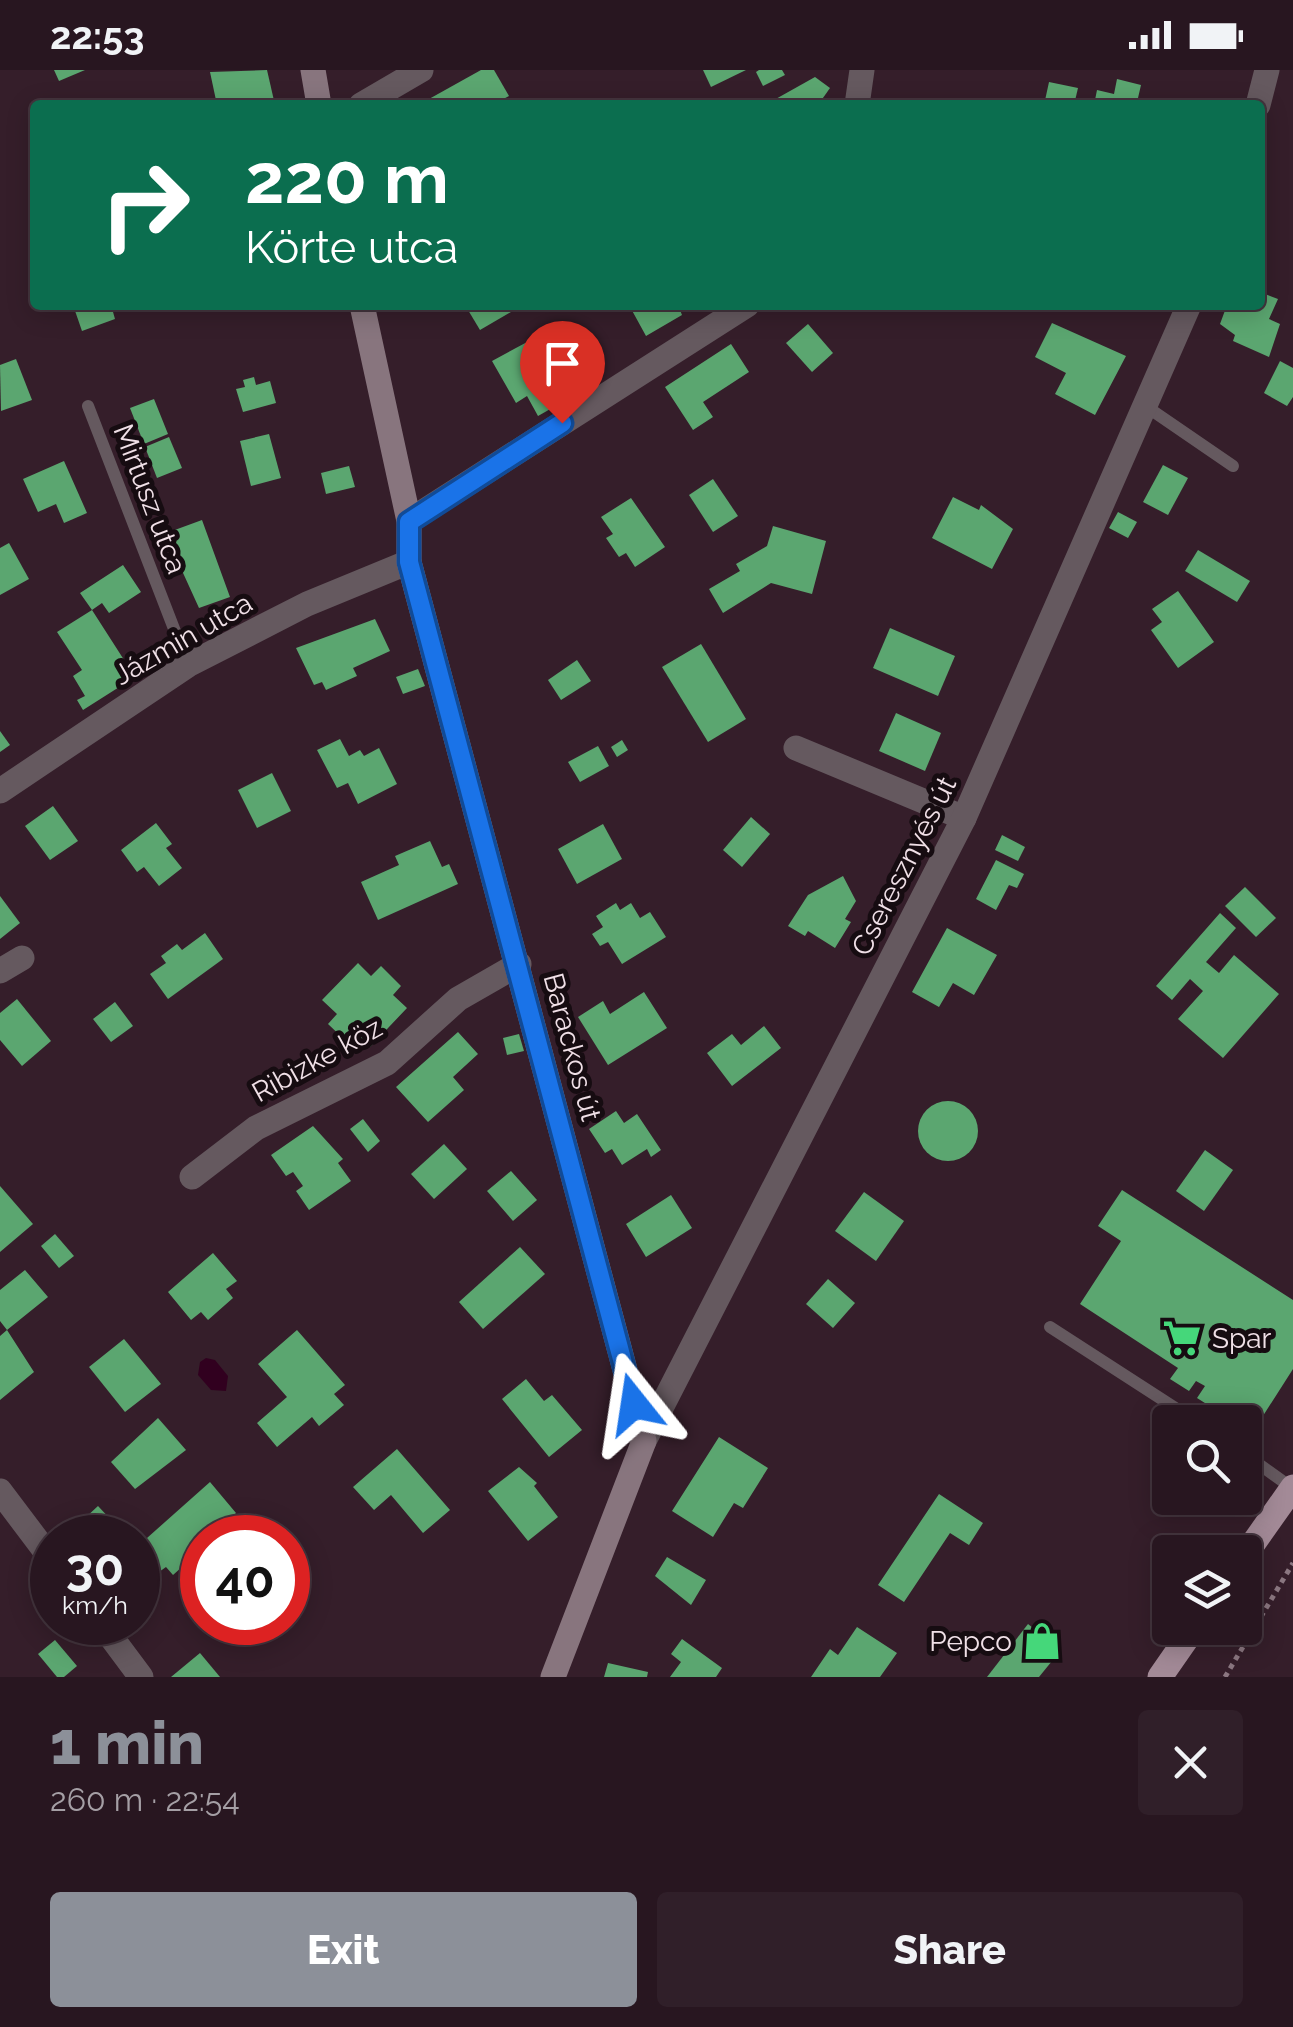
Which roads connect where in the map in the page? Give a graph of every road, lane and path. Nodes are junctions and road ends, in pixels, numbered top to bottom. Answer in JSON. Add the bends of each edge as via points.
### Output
{"nodes":[{"id":1,"x":313,"y":70,"type":"edge"},
{"id":2,"x":420,"y":70,"type":"edge"},
{"id":3,"x":862,"y":70,"type":"edge"},
{"id":4,"x":1267,"y":70,"type":"edge"},
{"id":5,"x":319,"y":100,"type":"edge"},
{"id":6,"x":369,"y":100,"type":"edge"},
{"id":7,"x":857,"y":100,"type":"edge"},
{"id":8,"x":1259,"y":100,"type":"edge"},
{"id":9,"x":363,"y":310,"type":"edge"},
{"id":10,"x":738,"y":310,"type":"edge"},
{"id":11,"x":1187,"y":310,"type":"edge"},
{"id":12,"x":1143,"y":404,"type":"junction"},
{"id":13,"x":88,"y":406,"type":"dead end"},
{"id":14,"x":1233,"y":466,"type":"dead end"},
{"id":15,"x":409,"y":522,"type":"junction"},
{"id":16,"x":409,"y":562,"type":"junction"},
{"id":17,"x":188,"y":665,"type":"junction"},
{"id":18,"x":796,"y":748,"type":"dead end"},
{"id":19,"x":0,"y":791,"type":"edge"},
{"id":20,"x":964,"y":818,"type":"junction"},
{"id":21,"x":520,"y":964,"type":"junction"},
{"id":22,"x":192,"y":1177,"type":"dead end"},
{"id":23,"x":1050,"y":1327,"type":"dead end"},
{"id":24,"x":1171,"y":1405,"type":"edge"},
{"id":25,"x":644,"y":1441,"type":"junction"},
{"id":26,"x":1262,"y":1466,"type":"edge"},
{"id":27,"x":1292,"y":1488,"type":"edge"},
{"id":28,"x":0,"y":1490,"type":"edge"},
{"id":29,"x":30,"y":1530,"type":"edge"},
{"id":30,"x":1259,"y":1535,"type":"edge"},
{"id":31,"x":1293,"y":1564,"type":"edge"},
{"id":32,"x":117,"y":1645,"type":"edge"},
{"id":33,"x":1182,"y":1645,"type":"edge"},
{"id":34,"x":141,"y":1677,"type":"edge"},
{"id":35,"x":553,"y":1677,"type":"edge"},
{"id":36,"x":1160,"y":1677,"type":"edge"},
{"id":37,"x":1225,"y":1677,"type":"edge"}],
"edges":[{"from":1,"to":5,"type":"street"},
{"from":2,"to":6,"type":"street"},
{"from":3,"to":7,"type":"street"},
{"from":4,"to":8,"type":"street"},
{"from":9,"to":15,"type":"street","name":"Barackos út"},
{"from":10,"to":15,"type":"street"},
{"from":11,"to":12,"type":"street","name":"Cseresznyés út"},
{"from":12,"to":14,"type":"lane"},
{"from":12,"to":20,"type":"street","name":"Cseresznyés út"},
{"from":13,"to":17,"type":"lane","name":"Mirtusz utca"},
{"from":15,"to":16,"type":"street","name":"Barackos út"},
{"from":16,"to":17,"type":"street","name":"Jázmin utca","via":[[307,604]]},
{"from":16,"to":21,"type":"street","name":"Barackos út"},
{"from":17,"to":19,"type":"street","name":"Jázmin utca"},
{"from":18,"to":20,"type":"street"},
{"from":20,"to":25,"type":"street","name":"Cseresznyés út"},
{"from":21,"to":22,"type":"street","name":"Ribizke köz","via":[[458,999],[387,1063],[256,1128]]},
{"from":21,"to":25,"type":"street","name":"Barackos út"},
{"from":23,"to":24,"type":"lane"},
{"from":25,"to":35,"type":"street"},
{"from":26,"to":27,"type":"lane"},
{"from":27,"to":30,"type":"main road"},
{"from":28,"to":29,"type":"street"},
{"from":31,"to":37,"type":"path"},
{"from":32,"to":34,"type":"street"},
{"from":33,"to":36,"type":"main road"}]}
